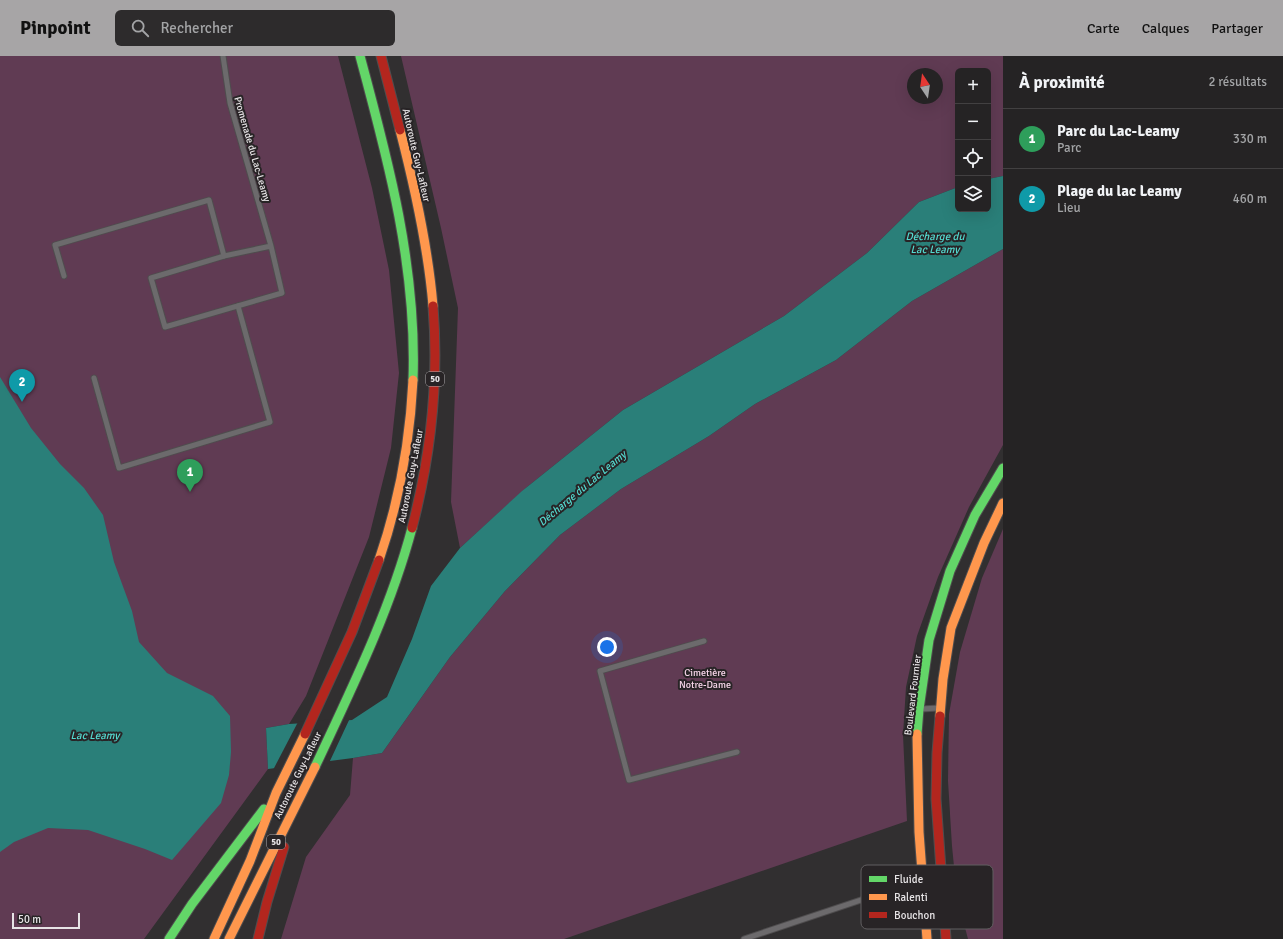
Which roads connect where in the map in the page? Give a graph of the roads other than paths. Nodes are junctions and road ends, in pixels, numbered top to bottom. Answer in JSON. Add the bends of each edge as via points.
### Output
{"nodes":[{"id":1,"x":222,"y":56,"type":"edge"},
{"id":2,"x":360,"y":56,"type":"edge"},
{"id":3,"x":381,"y":56,"type":"edge"},
{"id":4,"x":271,"y":246,"type":"junction"},
{"id":5,"x":224,"y":256,"type":"junction"},
{"id":6,"x":64,"y":276,"type":"dead end"},
{"id":7,"x":238,"y":306,"type":"junction"},
{"id":8,"x":94,"y":378,"type":"dead end"},
{"id":9,"x":1003,"y":468,"type":"edge"},
{"id":10,"x":1003,"y":503,"type":"edge"},
{"id":11,"x":704,"y":641,"type":"dead end"},
{"id":12,"x":940,"y":708,"type":"junction"},
{"id":13,"x":919,"y":710,"type":"junction"},
{"id":14,"x":737,"y":752,"type":"dead end"},
{"id":15,"x":304,"y":789,"type":"junction"},
{"id":16,"x":276,"y":794,"type":"junction"},
{"id":17,"x":921,"y":865,"type":"edge"},
{"id":18,"x":941,"y":865,"type":"edge"},
{"id":19,"x":861,"y":900,"type":"edge"},
{"id":20,"x":926,"y":929,"type":"edge"},
{"id":21,"x":945,"y":929,"type":"edge"},
{"id":22,"x":751,"y":938,"type":"edge"},
{"id":23,"x":169,"y":939,"type":"edge"},
{"id":24,"x":214,"y":939,"type":"edge"},
{"id":25,"x":229,"y":939,"type":"edge"},
{"id":26,"x":258,"y":939,"type":"edge"},
{"id":27,"x":744,"y":939,"type":"edge"},
{"id":28,"x":927,"y":939,"type":"edge"},
{"id":29,"x":946,"y":939,"type":"edge"}],
"edges":[{"from":1,"to":4,"type":"lane","name":"Promenade du Lac-Leamy","via":[[230,103]]},
{"from":2,"to":16,"type":"main road","name":"Autoroute Guy-Lafleur","number":"50","via":[[389,168],[405,245],[413,320],[414,361],[408,444],[390,528],[364,605],[323,698]]},
{"from":3,"to":15,"type":"main road","name":"Autoroute Guy-Lafleur","number":"50","via":[[413,180],[425,244],[434,315],[434,393],[428,454],[412,526],[383,612]]},
{"from":4,"to":5,"type":"lane"},
{"from":4,"to":7,"type":"lane","name":"Promenade du Lac-Leamy","via":[[282,293]]},
{"from":5,"to":6,"type":"lane","via":[[209,200],[56,245]]},
{"from":5,"to":7,"type":"lane","via":[[151,278],[165,327]]},
{"from":7,"to":8,"type":"lane","via":[[270,422],[119,468]]},
{"from":9,"to":13,"type":"main road","name":"Boulevard Fournier","via":[[975,515],[950,570],[929,640]]},
{"from":10,"to":12,"type":"main road","via":[[984,543],[951,628]]},
{"from":11,"to":14,"type":"lane","via":[[600,671],[629,780]]},
{"from":12,"to":13,"type":"lane"},
{"from":12,"to":18,"type":"main road","via":[[936,799]]},
{"from":13,"to":17,"type":"main road","name":"Boulevard Fournier","via":[[917,735]]},
{"from":15,"to":25,"type":"main road","name":"Autoroute Guy-Lafleur","number":"50"},
{"from":15,"to":26,"type":"main road","via":[[274,877]]},
{"from":16,"to":23,"type":"main road","via":[[192,904]]},
{"from":16,"to":24,"type":"main road","name":"Autoroute Guy-Lafleur","number":"50","via":[[254,852]]},
{"from":19,"to":22,"type":"lane"},
{"from":20,"to":28,"type":"main road","name":"Boulevard Fournier"},
{"from":21,"to":29,"type":"main road"},
{"from":22,"to":27,"type":"lane"}]}
